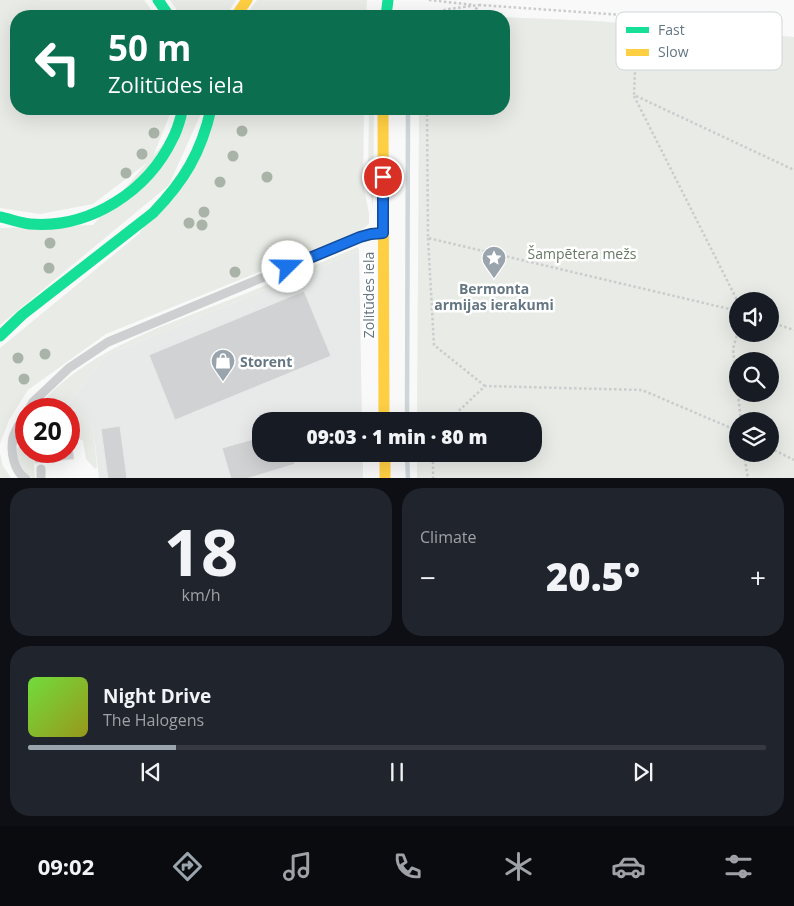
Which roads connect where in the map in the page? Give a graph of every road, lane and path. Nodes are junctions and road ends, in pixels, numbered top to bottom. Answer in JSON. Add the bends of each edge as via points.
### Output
{"nodes":[{"id":1,"x":429,"y":0,"type":"edge"},
{"id":2,"x":433,"y":1,"type":"edge"},
{"id":3,"x":480,"y":5,"type":"junction"},
{"id":4,"x":445,"y":10,"type":"edge"},
{"id":5,"x":475,"y":10,"type":"edge"},
{"id":6,"x":616,"y":15,"type":"edge"},
{"id":7,"x":635,"y":70,"type":"edge"},
{"id":8,"x":634,"y":95,"type":"junction"},
{"id":9,"x":181,"y":115,"type":"edge"},
{"id":10,"x":210,"y":115,"type":"edge"},
{"id":11,"x":383,"y":115,"type":"edge"},
{"id":12,"x":427,"y":115,"type":"edge"},
{"id":13,"x":794,"y":170,"type":"edge"},
{"id":14,"x":0,"y":217,"type":"edge"},
{"id":15,"x":383,"y":233,"type":"junction"},
{"id":16,"x":428,"y":238,"type":"junction"},
{"id":17,"x":733,"y":292,"type":"edge"},
{"id":18,"x":729,"y":309,"type":"edge"},
{"id":19,"x":779,"y":325,"type":"edge"},
{"id":20,"x":794,"y":330,"type":"edge"},
{"id":21,"x":0,"y":336,"type":"edge"},
{"id":22,"x":485,"y":386,"type":"junction"},
{"id":23,"x":37,"y":398,"type":"edge"},
{"id":24,"x":384,"y":412,"type":"edge"},
{"id":25,"x":458,"y":412,"type":"edge"},
{"id":26,"x":729,"y":427,"type":"edge"},
{"id":27,"x":15,"y":434,"type":"edge"},
{"id":28,"x":13,"y":438,"type":"joint"},
{"id":29,"x":779,"y":452,"type":"edge"},
{"id":30,"x":794,"y":460,"type":"edge"},
{"id":31,"x":384,"y":462,"type":"edge"},
{"id":32,"x":433,"y":462,"type":"edge"},
{"id":33,"x":745,"y":462,"type":"edge"},
{"id":34,"x":26,"y":478,"type":"edge"},
{"id":35,"x":385,"y":478,"type":"edge"},
{"id":36,"x":433,"y":478,"type":"edge"},
{"id":37,"x":748,"y":478,"type":"edge"}],
"edges":[{"from":1,"to":2,"type":"path"},
{"from":2,"to":3,"type":"path"},
{"from":3,"to":4,"type":"path"},
{"from":3,"to":5,"type":"path"},
{"from":3,"to":6,"type":"path"},
{"from":7,"to":8,"type":"path"},
{"from":8,"to":13,"type":"path"},
{"from":8,"to":17,"type":"path"},
{"from":9,"to":14,"type":"main road","via":[[176,135],[159,165],[123,199],[92,214],[58,223],[23,223]]},
{"from":10,"to":21,"type":"main road","via":[[198,155],[172,195]]},
{"from":11,"to":15,"type":"main road","name":"Zolitūdes iela"},
{"from":12,"to":16,"type":"path"},
{"from":15,"to":23,"type":"lane","via":[[360,237],[108,342],[69,368]]},
{"from":15,"to":24,"type":"main road","name":"Zolitūdes iela"},
{"from":16,"to":18,"type":"path"},
{"from":16,"to":22,"type":"path","via":[[434,345]]},
{"from":19,"to":20,"type":"path"},
{"from":22,"to":25,"type":"path"},
{"from":22,"to":26,"type":"path","via":[[642,390]]},
{"from":27,"to":28,"type":"lane"},
{"from":28,"to":34,"type":"lane","via":[[15,464]]},
{"from":29,"to":30,"type":"path"},
{"from":31,"to":35,"type":"main road"},
{"from":32,"to":36,"type":"path"},
{"from":33,"to":37,"type":"path"}]}
